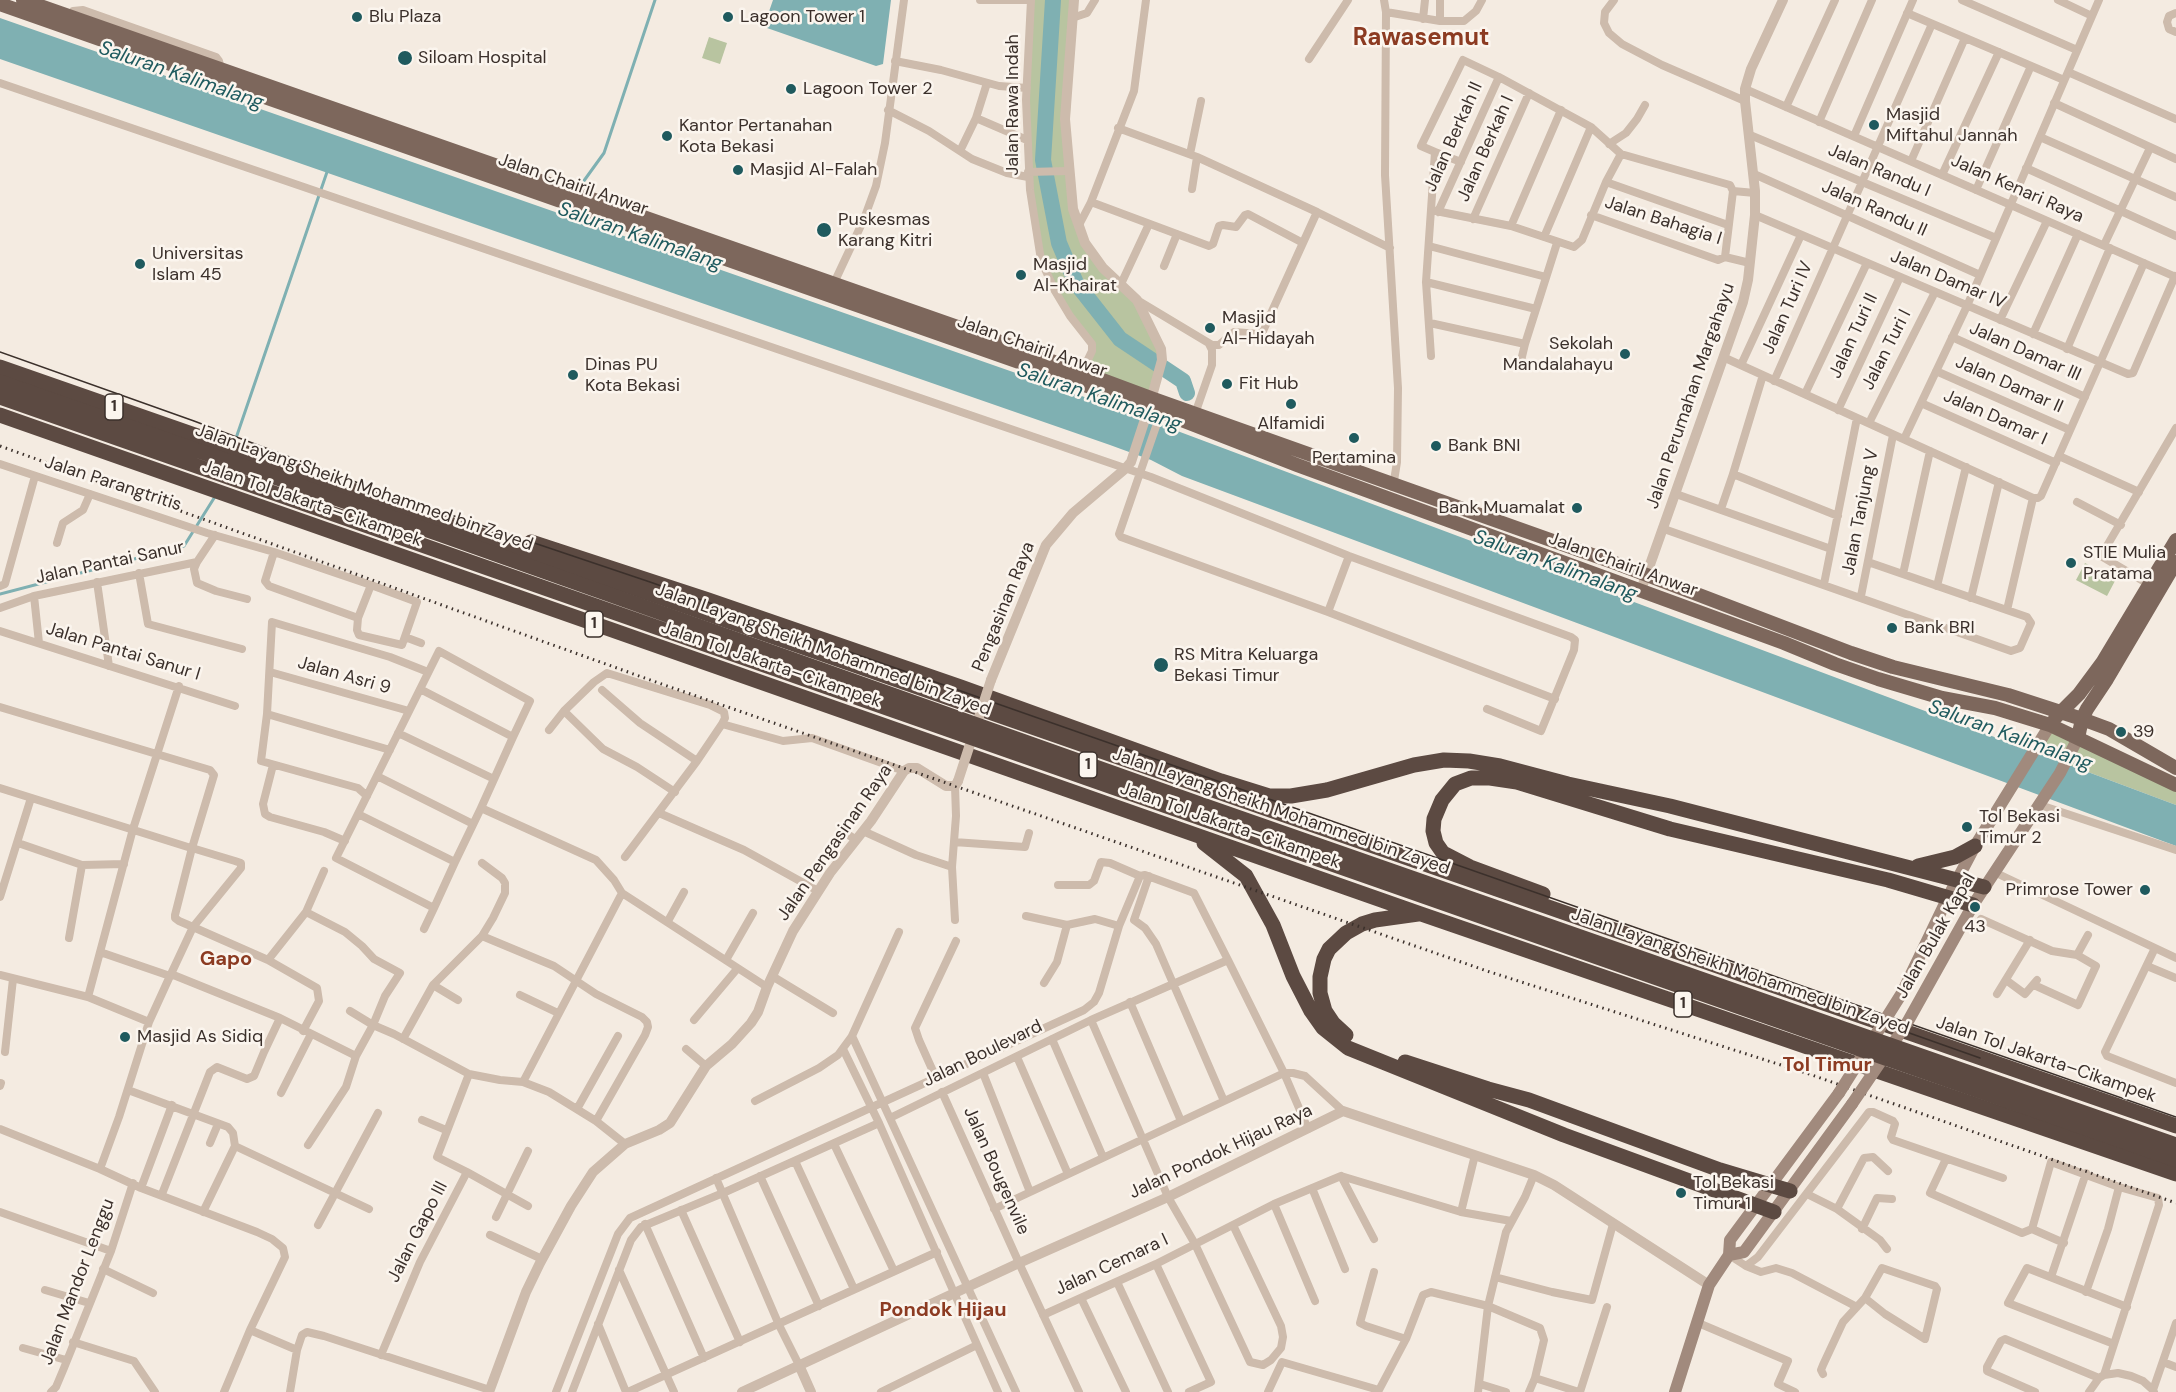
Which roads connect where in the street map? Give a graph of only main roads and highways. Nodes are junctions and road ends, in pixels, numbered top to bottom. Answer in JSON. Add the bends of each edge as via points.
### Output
{"nodes":[{"id":1,"x":23,"y":0,"type":"edge"},
{"id":2,"x":0,"y":4,"type":"edge"},
{"id":3,"x":220,"y":75,"type":"junction"},
{"id":4,"x":996,"y":347,"type":"junction"},
{"id":5,"x":0,"y":367,"type":"edge"},
{"id":6,"x":0,"y":382,"type":"edge"},
{"id":7,"x":0,"y":397,"type":"edge"},
{"id":8,"x":1155,"y":406,"type":"junction"},
{"id":9,"x":0,"y":415,"type":"edge"},
{"id":10,"x":449,"y":524,"type":"junction"},
{"id":11,"x":2176,"y":540,"type":"edge"},
{"id":12,"x":2176,"y":562,"type":"edge"},
{"id":13,"x":2059,"y":712,"type":"junction"},
{"id":14,"x":2082,"y":719,"type":"junction"},
{"id":15,"x":2050,"y":725,"type":"junction"},
{"id":16,"x":2075,"y":744,"type":"junction"},
{"id":17,"x":2176,"y":768,"type":"edge"},
{"id":18,"x":2176,"y":785,"type":"edge"},
{"id":19,"x":1190,"y":832,"type":"junction"},
{"id":20,"x":1975,"y":846,"type":"junction"},
{"id":21,"x":1912,"y":867,"type":"junction"},
{"id":22,"x":1957,"y":879,"type":"junction"},
{"id":23,"x":1984,"y":887,"type":"junction"},
{"id":24,"x":1948,"y":897,"type":"junction"},
{"id":25,"x":1973,"y":905,"type":"junction"},
{"id":26,"x":1421,"y":914,"type":"junction"},
{"id":27,"x":1772,"y":984,"type":"junction"},
{"id":28,"x":2176,"y":1126,"type":"edge"},
{"id":29,"x":2176,"y":1145,"type":"edge"},
{"id":30,"x":2176,"y":1160,"type":"edge"},
{"id":31,"x":1720,"y":1170,"type":"junction"},
{"id":32,"x":2176,"y":1174,"type":"edge"},
{"id":33,"x":1770,"y":1185,"type":"junction"},
{"id":34,"x":1712,"y":1188,"type":"junction"},
{"id":35,"x":1790,"y":1191,"type":"junction"},
{"id":36,"x":1755,"y":1204,"type":"junction"},
{"id":37,"x":1774,"y":1212,"type":"junction"},
{"id":38,"x":1729,"y":1255,"type":"junction"},
{"id":39,"x":1675,"y":1392,"type":"edge"}],
"edges":[{"from":1,"to":3,"type":"main road","name":"Jalan Chairil Anwar"},
{"from":2,"to":3,"type":"main road","name":"Jalan Chairil Anwar"},
{"from":3,"to":4,"type":"main road","name":"Jalan Chairil Anwar"},
{"from":4,"to":8,"type":"main road","name":"Jalan Chairil Anwar"},
{"from":4,"to":8,"type":"main road","name":"Jalan Chairil Anwar","via":[[1082,372]]},
{"from":5,"to":10,"type":"highway","name":"Jalan Tol Jakarta–Cikampek","number":"1"},
{"from":6,"to":29,"type":"highway","name":"Jalan Layang Sheikh Mohammed bin Zayed","number":"1","bridge":true},
{"from":7,"to":30,"type":"highway","name":"Jalan Layang Sheikh Mohammed bin Zayed","number":"1","bridge":true},
{"from":8,"to":13,"type":"main road","name":"Jalan Chairil Anwar","via":[[1195,414],[1648,575],[1851,653]]},
{"from":8,"to":15,"type":"main road","name":"Jalan Chairil Anwar","via":[[1389,499],[1878,680]]},
{"from":9,"to":19,"type":"highway","name":"Jalan Tol Jakarta–Cikampek","number":"1"},
{"from":10,"to":21,"type":"highway","via":[[501,532],[708,600],[1269,796],[1327,790],[1414,765],[1469,761],[1670,806]]},
{"from":10,"to":27,"type":"highway","name":"Jalan Tol Jakarta–Cikampek","number":"1"},
{"from":11,"to":13,"type":"main road","via":[[2096,671]]},
{"from":12,"to":14,"type":"main road"},
{"from":13,"to":14,"type":"main road","name":"Jalan Chairil Anwar"},
{"from":13,"to":15,"type":"main road"},
{"from":14,"to":16,"type":"main road"},
{"from":14,"to":17,"type":"main road","name":"Jalan Chairil Anwar","via":[[2109,729]]},
{"from":15,"to":16,"type":"main road","name":"Jalan Chairil Anwar"},
{"from":15,"to":20,"type":"main road","name":"Jalan Bulak Kapal"},
{"from":16,"to":18,"type":"main road","name":"Jalan Chairil Anwar"},
{"from":16,"to":23,"type":"main road","name":"Jalan Bulak Kapal","via":[[2040,805]]},
{"from":19,"to":26,"type":"highway","name":"Jalan Tol Jakarta–Cikampek","number":"1"},
{"from":19,"to":34,"type":"highway","via":[[1246,876],[1273,925],[1311,1011],[1323,1028],[1348,1047],[1564,1135]]},
{"from":20,"to":21,"type":"highway","via":[[1949,859]]},
{"from":20,"to":22,"type":"main road","name":"Jalan Bulak Kapal"},
{"from":21,"to":22,"type":"highway"},
{"from":22,"to":23,"type":"highway"},
{"from":22,"to":24,"type":"main road","name":"Jalan Bulak Kapal"},
{"from":23,"to":25,"type":"main road","name":"Jalan Bulak Kapal"},
{"from":24,"to":25,"type":"highway"},
{"from":24,"to":27,"type":"highway","via":[[1670,829],[1517,782],[1470,778],[1455,784],[1442,800],[1433,831],[1443,853],[1470,867],[1758,975]]},
{"from":24,"to":33,"type":"main road","name":"Jalan Bulak Kapal","bridge":true,"via":[[1902,993],[1839,1093]]},
{"from":25,"to":35,"type":"main road","name":"Jalan Bulak Kapal","bridge":true,"via":[[1907,1023]]},
{"from":26,"to":31,"type":"highway","via":[[1362,924],[1329,949],[1320,977],[1320,993],[1333,1023],[1349,1038],[1386,1056],[1529,1100]]},
{"from":26,"to":32,"type":"highway","name":"Jalan Tol Jakarta–Cikampek","number":"1"},
{"from":27,"to":28,"type":"highway","name":"Jalan Tol Jakarta–Cikampek","number":"1"},
{"from":31,"to":33,"type":"highway"},
{"from":31,"to":34,"type":"highway"},
{"from":33,"to":35,"type":"highway"},
{"from":33,"to":36,"type":"main road","name":"Jalan Bulak Kapal"},
{"from":34,"to":36,"type":"highway"},
{"from":35,"to":37,"type":"main road","name":"Jalan Bulak Kapal"},
{"from":36,"to":37,"type":"highway"},
{"from":36,"to":38,"type":"main road","name":"Jalan Bulak Kapal","via":[[1730,1240]]},
{"from":37,"to":38,"type":"main road","name":"Jalan Bulak Kapal","via":[[1744,1252]]},
{"from":38,"to":39,"type":"main road","name":"Jalan Bulak Kapal","via":[[1709,1285]]}]}
